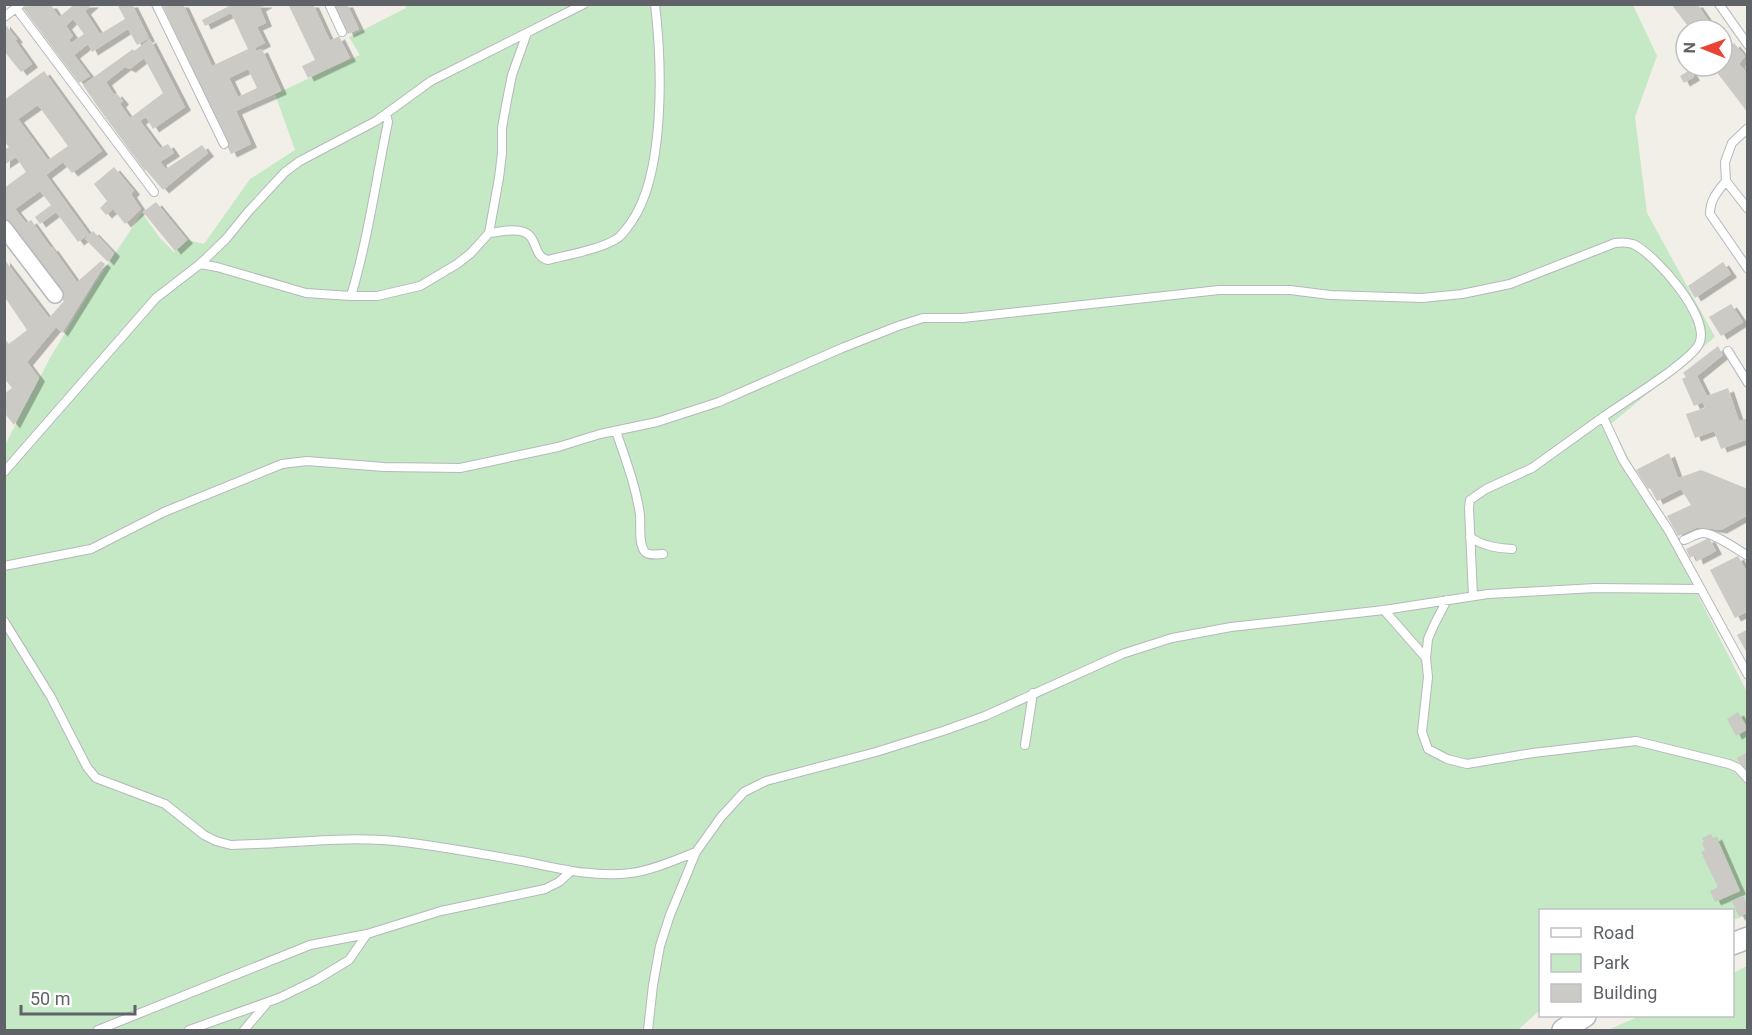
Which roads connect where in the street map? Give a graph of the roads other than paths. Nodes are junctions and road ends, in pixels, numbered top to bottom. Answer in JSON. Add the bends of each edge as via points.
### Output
{"nodes":[{"id":1,"x":156,"y":4,"type":"edge"},
{"id":2,"x":329,"y":4,"type":"edge"},
{"id":3,"x":584,"y":4,"type":"edge"},
{"id":4,"x":655,"y":4,"type":"edge"},
{"id":5,"x":1719,"y":4,"type":"edge"},
{"id":6,"x":18,"y":6,"type":"edge"},
{"id":7,"x":4,"y":16,"type":"edge"},
{"id":8,"x":342,"y":32,"type":"dead end"},
{"id":9,"x":527,"y":33,"type":"junction"},
{"id":10,"x":1748,"y":45,"type":"edge"},
{"id":11,"x":386,"y":114,"type":"junction"},
{"id":12,"x":1748,"y":128,"type":"edge"},
{"id":13,"x":224,"y":144,"type":"dead end"},
{"id":14,"x":1726,"y":182,"type":"junction"},
{"id":15,"x":154,"y":192,"type":"dead end"},
{"id":16,"x":1748,"y":209,"type":"edge"},
{"id":17,"x":4,"y":228,"type":"edge"},
{"id":18,"x":489,"y":233,"type":"junction"},
{"id":19,"x":200,"y":264,"type":"junction"},
{"id":20,"x":1748,"y":269,"type":"edge"},
{"id":21,"x":55,"y":296,"type":"dead end"},
{"id":22,"x":351,"y":296,"type":"junction"},
{"id":23,"x":1728,"y":351,"type":"dead end"},
{"id":24,"x":1748,"y":383,"type":"edge"},
{"id":25,"x":1603,"y":417,"type":"junction"},
{"id":26,"x":616,"y":430,"type":"junction"},
{"id":27,"x":4,"y":472,"type":"edge"},
{"id":28,"x":1470,"y":537,"type":"junction"},
{"id":29,"x":1684,"y":540,"type":"dead end"},
{"id":30,"x":1512,"y":549,"type":"dead end"},
{"id":31,"x":663,"y":554,"type":"dead end"},
{"id":32,"x":1748,"y":556,"type":"edge"},
{"id":33,"x":4,"y":566,"type":"edge"},
{"id":34,"x":1700,"y":589,"type":"junction"},
{"id":35,"x":1473,"y":596,"type":"junction"},
{"id":36,"x":1447,"y":600,"type":"junction"},
{"id":37,"x":1384,"y":610,"type":"junction"},
{"id":38,"x":4,"y":621,"type":"edge"},
{"id":39,"x":1426,"y":658,"type":"junction"},
{"id":40,"x":1748,"y":675,"type":"edge"},
{"id":41,"x":1033,"y":693,"type":"junction"},
{"id":42,"x":1026,"y":745,"type":"dead end"},
{"id":43,"x":1748,"y":779,"type":"edge"},
{"id":44,"x":696,"y":852,"type":"junction"},
{"id":45,"x":571,"y":871,"type":"junction"},
{"id":46,"x":367,"y":934,"type":"junction"},
{"id":47,"x":269,"y":1001,"type":"junction"},
{"id":48,"x":1583,"y":1017,"type":"edge"},
{"id":49,"x":98,"y":1030,"type":"edge"},
{"id":50,"x":189,"y":1030,"type":"edge"},
{"id":51,"x":244,"y":1030,"type":"edge"},
{"id":52,"x":648,"y":1030,"type":"edge"},
{"id":53,"x":1563,"y":1030,"type":"edge"}],
"edges":[{"from":1,"to":13,"type":"lane"},
{"from":2,"to":8,"type":"lane"},
{"from":3,"to":9,"type":"lane"},
{"from":4,"to":18,"type":"lane","via":[[660,73],[650,179],[635,216],[621,236],[544,260],[526,232]]},
{"from":5,"to":10,"type":"lane"},
{"from":6,"to":7,"type":"lane"},
{"from":6,"to":15,"type":"lane"},
{"from":9,"to":11,"type":"lane","via":[[431,81]]},
{"from":9,"to":18,"type":"lane","via":[[512,75]]},
{"from":11,"to":19,"type":"lane","via":[[285,172]]},
{"from":11,"to":22,"type":"lane","via":[[388,122],[374,201]]},
{"from":12,"to":14,"type":"lane","via":[[1731,142],[1725,162]]},
{"from":14,"to":16,"type":"lane"},
{"from":14,"to":20,"type":"lane","via":[[1712,201],[1710,214]]},
{"from":17,"to":21,"type":"street"},
{"from":18,"to":22,"type":"lane","via":[[457,264],[420,286],[377,296]]},
{"from":19,"to":22,"type":"lane","via":[[306,293]]},
{"from":19,"to":27,"type":"lane","via":[[156,298]]},
{"from":23,"to":24,"type":"lane"},
{"from":25,"to":26,"type":"lane","via":[[1688,357],[1700,343],[1695,313],[1675,281],[1647,254],[1625,242],[1510,284],[1462,294],[1422,298],[1220,290],[963,318],[923,318],[842,348],[719,402],[657,422]]},
{"from":25,"to":28,"type":"lane","via":[[1532,468],[1476,494],[1470,500]]},
{"from":25,"to":34,"type":"lane","via":[[1623,460],[1669,531]]},
{"from":26,"to":31,"type":"lane","via":[[638,504],[644,550]]},
{"from":26,"to":33,"type":"lane","via":[[460,468],[307,461],[282,464],[164,512],[91,549]]},
{"from":28,"to":30,"type":"lane","via":[[1495,548]]},
{"from":28,"to":35,"type":"lane"},
{"from":29,"to":32,"type":"lane","via":[[1706,534]]},
{"from":34,"to":35,"type":"lane","via":[[1595,588]]},
{"from":34,"to":40,"type":"lane"},
{"from":35,"to":36,"type":"lane"},
{"from":36,"to":37,"type":"lane"},
{"from":36,"to":39,"type":"lane","via":[[1431,632]]},
{"from":37,"to":39,"type":"lane"},
{"from":37,"to":41,"type":"lane","via":[[1231,627],[1172,638],[1122,654]]},
{"from":38,"to":45,"type":"lane","via":[[96,777],[165,804],[216,841],[231,845],[368,839],[404,842]]},
{"from":39,"to":43,"type":"lane","via":[[1428,677],[1422,732],[1428,749],[1447,759],[1467,764],[1636,741],[1729,764]]},
{"from":41,"to":42,"type":"lane"},
{"from":41,"to":44,"type":"lane","via":[[943,731],[766,781],[744,792]]},
{"from":44,"to":45,"type":"lane","via":[[631,873]]},
{"from":44,"to":52,"type":"lane","via":[[660,946]]},
{"from":45,"to":46,"type":"lane","via":[[545,889],[441,910]]},
{"from":46,"to":47,"type":"lane","via":[[349,960]]},
{"from":46,"to":49,"type":"lane","via":[[310,945]]},
{"from":47,"to":50,"type":"lane"},
{"from":47,"to":51,"type":"lane"},
{"from":48,"to":53,"type":"main road"}]}
